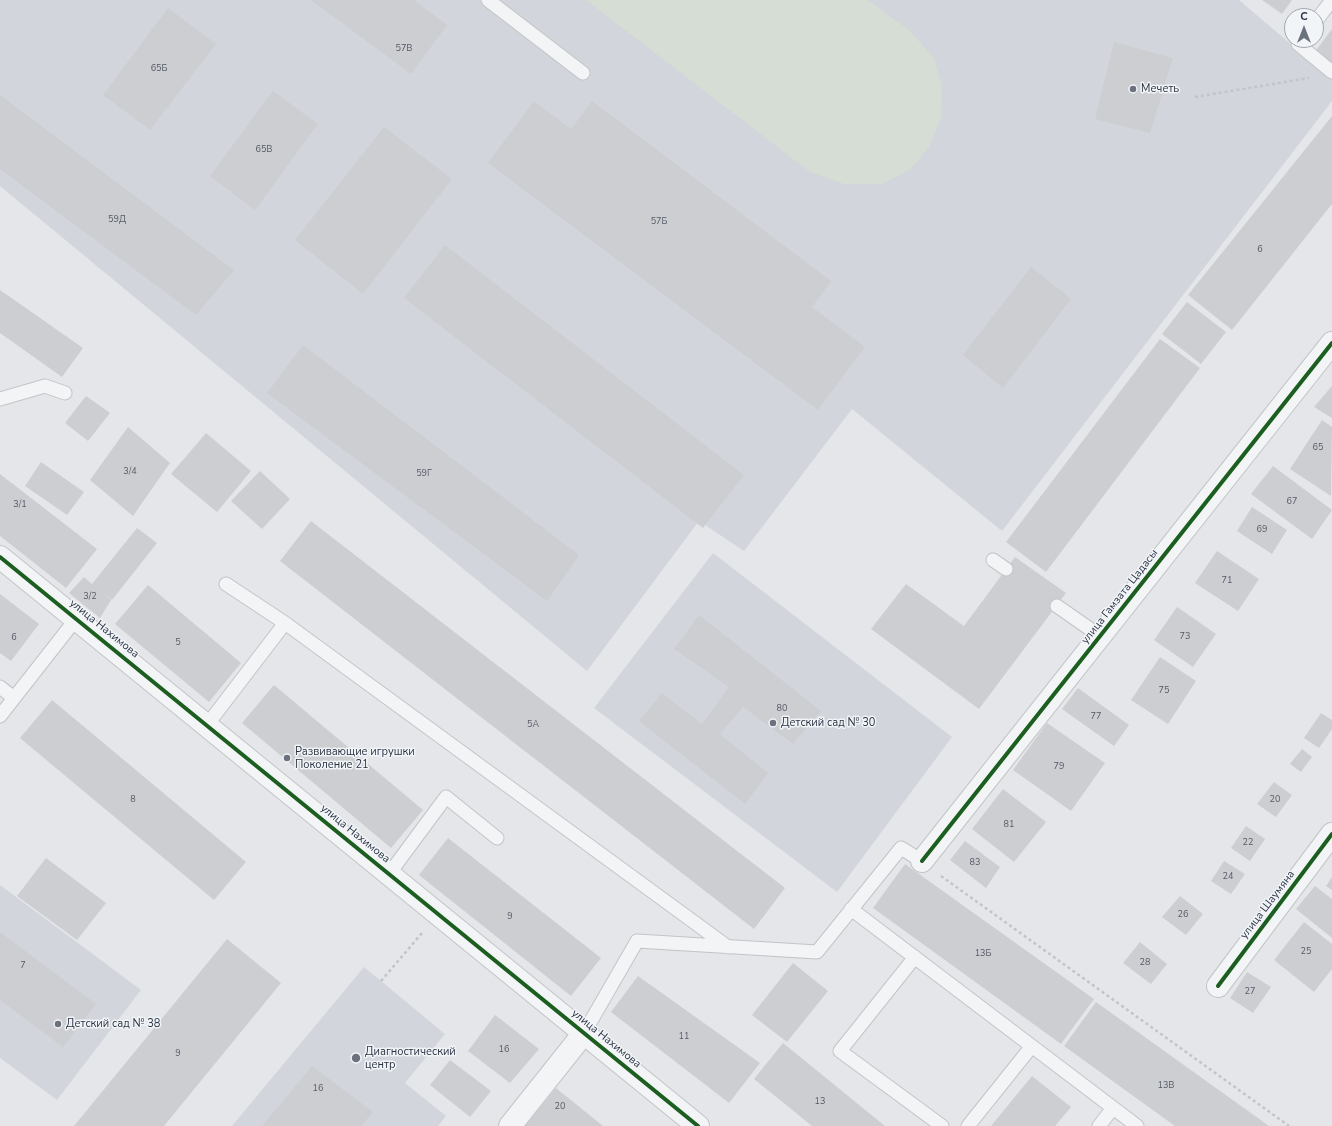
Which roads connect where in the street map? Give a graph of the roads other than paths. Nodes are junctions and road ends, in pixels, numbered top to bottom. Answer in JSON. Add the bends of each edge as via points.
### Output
{"nodes":[{"id":1,"x":488,"y":0,"type":"edge"},
{"id":2,"x":1332,"y":0,"type":"edge"},
{"id":3,"x":1324,"y":10,"type":"edge"},
{"id":4,"x":1303,"y":48,"type":"edge"},
{"id":5,"x":583,"y":72,"type":"dead end"},
{"id":6,"x":1332,"y":72,"type":"edge"},
{"id":7,"x":1332,"y":343,"type":"edge"},
{"id":8,"x":65,"y":393,"type":"dead end"},
{"id":9,"x":0,"y":399,"type":"edge"},
{"id":10,"x":0,"y":557,"type":"edge"},
{"id":11,"x":993,"y":560,"type":"dead end"},
{"id":12,"x":1006,"y":569,"type":"dead end"},
{"id":13,"x":226,"y":584,"type":"dead end"},
{"id":14,"x":1057,"y":606,"type":"dead end"},
{"id":15,"x":76,"y":619,"type":"junction"},
{"id":16,"x":286,"y":623,"type":"junction"},
{"id":17,"x":1100,"y":636,"type":"junction"},
{"id":18,"x":0,"y":687,"type":"edge"},
{"id":19,"x":14,"y":698,"type":"junction"},
{"id":20,"x":0,"y":716,"type":"edge"},
{"id":21,"x":207,"y":725,"type":"junction"},
{"id":22,"x":1332,"y":834,"type":"edge"},
{"id":23,"x":497,"y":838,"type":"dead end"},
{"id":24,"x":922,"y":861,"type":"joint"},
{"id":25,"x":389,"y":874,"type":"junction"},
{"id":26,"x":851,"y":909,"type":"junction"},
{"id":27,"x":728,"y":947,"type":"junction"},
{"id":28,"x":915,"y":958,"type":"junction"},
{"id":29,"x":1218,"y":986,"type":"dead end"},
{"id":30,"x":584,"y":1033,"type":"junction"},
{"id":31,"x":1032,"y":1046,"type":"junction"},
{"id":32,"x":1113,"y":1108,"type":"junction"},
{"id":33,"x":510,"y":1126,"type":"edge"},
{"id":34,"x":698,"y":1126,"type":"edge"},
{"id":35,"x":942,"y":1126,"type":"edge"},
{"id":36,"x":968,"y":1126,"type":"edge"},
{"id":37,"x":1098,"y":1126,"type":"edge"},
{"id":38,"x":1137,"y":1126,"type":"edge"}],
"edges":[{"from":1,"to":5,"type":"lane"},
{"from":2,"to":3,"type":"lane"},
{"from":4,"to":6,"type":"lane"},
{"from":7,"to":17,"type":"street","name":"улица Гамзата Цадасы"},
{"from":8,"to":9,"type":"lane","via":[[45,386]]},
{"from":10,"to":15,"type":"street","name":"улица Нахимова"},
{"from":11,"to":12,"type":"lane"},
{"from":13,"to":16,"type":"lane"},
{"from":14,"to":17,"type":"lane"},
{"from":15,"to":19,"type":"lane"},
{"from":15,"to":21,"type":"street","name":"улица Нахимова"},
{"from":16,"to":21,"type":"lane"},
{"from":16,"to":27,"type":"lane"},
{"from":17,"to":24,"type":"street","name":"улица Гамзата Цадасы"},
{"from":18,"to":19,"type":"lane"},
{"from":19,"to":20,"type":"lane"},
{"from":21,"to":25,"type":"street","name":"улица Нахимова"},
{"from":22,"to":29,"type":"street","name":"улица Шаумяна"},
{"from":23,"to":25,"type":"lane","via":[[446,797]]},
{"from":24,"to":26,"type":"lane","via":[[902,848]]},
{"from":25,"to":30,"type":"street","name":"улица Нахимова"},
{"from":26,"to":27,"type":"lane","via":[[817,952]]},
{"from":26,"to":28,"type":"lane"},
{"from":27,"to":30,"type":"lane","via":[[637,941]]},
{"from":28,"to":31,"type":"lane"},
{"from":28,"to":35,"type":"lane","via":[[840,1051]]},
{"from":30,"to":33,"type":"street"},
{"from":30,"to":34,"type":"street","name":"улица Нахимова"},
{"from":31,"to":32,"type":"lane"},
{"from":31,"to":36,"type":"lane"},
{"from":32,"to":37,"type":"lane"},
{"from":32,"to":38,"type":"lane"}]}
